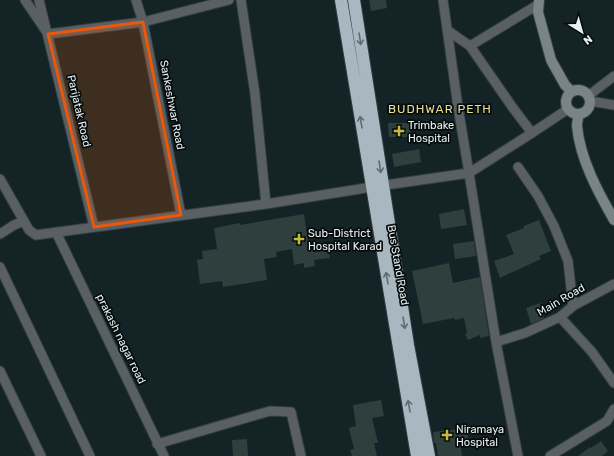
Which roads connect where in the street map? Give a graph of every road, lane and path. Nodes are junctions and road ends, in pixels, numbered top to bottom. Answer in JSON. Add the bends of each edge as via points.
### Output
{"nodes":[{"id":1,"x":25,"y":0,"type":"edge"},
{"id":2,"x":40,"y":0,"type":"edge"},
{"id":3,"x":136,"y":0,"type":"edge"},
{"id":4,"x":230,"y":0,"type":"edge"},
{"id":5,"x":242,"y":0,"type":"edge"},
{"id":6,"x":341,"y":0,"type":"edge"},
{"id":7,"x":354,"y":0,"type":"edge"},
{"id":8,"x":443,"y":0,"type":"edge"},
{"id":9,"x":539,"y":2,"type":"edge"},
{"id":10,"x":143,"y":22,"type":"junction"},
{"id":11,"x":447,"y":30,"type":"junction"},
{"id":12,"x":48,"y":34,"type":"junction"},
{"id":13,"x":470,"y":46,"type":"junction"},
{"id":14,"x":614,"y":76,"type":"edge"},
{"id":15,"x":572,"y":92,"type":"junction"},
{"id":16,"x":589,"y":98,"type":"junction"},
{"id":17,"x":614,"y":105,"type":"edge"},
{"id":18,"x":568,"y":109,"type":"junction"},
{"id":19,"x":579,"y":114,"type":"junction"},
{"id":20,"x":532,"y":133,"type":"junction"},
{"id":21,"x":518,"y":167,"type":"dead end"},
{"id":22,"x":469,"y":173,"type":"junction"},
{"id":23,"x":0,"y":178,"type":"edge"},
{"id":24,"x":382,"y":185,"type":"junction"},
{"id":25,"x":266,"y":204,"type":"junction"},
{"id":26,"x":181,"y":215,"type":"junction"},
{"id":27,"x":614,"y":220,"type":"edge"},
{"id":28,"x":24,"y":221,"type":"junction"},
{"id":29,"x":94,"y":227,"type":"junction"},
{"id":30,"x":56,"y":232,"type":"junction"},
{"id":31,"x":0,"y":234,"type":"edge"},
{"id":32,"x":0,"y":267,"type":"edge"},
{"id":33,"x":614,"y":284,"type":"edge"},
{"id":34,"x":573,"y":306,"type":"junction"},
{"id":35,"x":560,"y":317,"type":"junction"},
{"id":36,"x":496,"y":342,"type":"junction"},
{"id":37,"x":0,"y":371,"type":"edge"},
{"id":38,"x":614,"y":384,"type":"edge"},
{"id":39,"x":614,"y":409,"type":"edge"},
{"id":40,"x":157,"y":444,"type":"junction"},
{"id":41,"x":416,"y":450,"type":"edge"},
{"id":42,"x":41,"y":456,"type":"edge"},
{"id":43,"x":90,"y":456,"type":"edge"},
{"id":44,"x":164,"y":456,"type":"edge"},
{"id":45,"x":301,"y":456,"type":"edge"},
{"id":46,"x":429,"y":456,"type":"edge"},
{"id":47,"x":518,"y":456,"type":"edge"},
{"id":48,"x":550,"y":456,"type":"edge"}],
"edges":[{"from":1,"to":12,"type":"street"},
{"from":2,"to":12,"type":"street","name":"Parijatak Road"},
{"from":3,"to":10,"type":"street","name":"Sankeshwar Road"},
{"from":4,"to":10,"type":"street"},
{"from":5,"to":25,"type":"street"},
{"from":24,"to":6,"type":"highway","name":"Bus Stand Road","one_way":true,"via":[[355,89]]},
{"from":7,"to":24,"type":"highway","one_way":true},
{"from":8,"to":11,"type":"street"},
{"from":9,"to":13,"type":"street"},
{"from":9,"to":15,"type":"street","via":[[538,12],[551,60],[565,85]]},
{"from":10,"to":12,"type":"street"},
{"from":10,"to":26,"type":"street","name":"Sankeshwar Road"},
{"from":11,"to":13,"type":"street"},
{"from":11,"to":22,"type":"street"},
{"from":12,"to":29,"type":"street","name":"Parijatak Road"},
{"from":13,"to":20,"type":"street"},
{"from":14,"to":16,"type":"street"},
{"from":15,"to":16,"type":"street","via":[[584,92]]},
{"from":15,"to":18,"type":"street","via":[[566,100]]},
{"from":16,"to":17,"type":"street"},
{"from":16,"to":19,"type":"street","via":[[588,107]]},
{"from":18,"to":19,"type":"street"},
{"from":18,"to":20,"type":"street"},
{"from":19,"to":27,"type":"street","via":[[577,125],[582,152],[597,190]]},
{"from":20,"to":22,"type":"street"},
{"from":21,"to":34,"type":"street","via":[[554,226],[568,261]]},
{"from":22,"to":24,"type":"street"},
{"from":22,"to":36,"type":"street"},
{"from":23,"to":28,"type":"street"},
{"from":24,"to":25,"type":"street"},
{"from":41,"to":24,"type":"highway","name":"Bus Stand Road","one_way":true},
{"from":24,"to":46,"type":"highway","one_way":true},
{"from":25,"to":26,"type":"street"},
{"from":26,"to":29,"type":"street"},
{"from":28,"to":30,"type":"street","via":[[29,230],[36,235]]},
{"from":28,"to":31,"type":"street"},
{"from":29,"to":30,"type":"street"},
{"from":30,"to":40,"type":"street","name":"prakash nagar road"},
{"from":32,"to":43,"type":"street"},
{"from":33,"to":34,"type":"street","name":"Main Road"},
{"from":34,"to":35,"type":"street","name":"Main Road"},
{"from":35,"to":36,"type":"street","name":"Main Road","via":[[525,333]]},
{"from":35,"to":38,"type":"street","via":[[592,352]]},
{"from":36,"to":47,"type":"street"},
{"from":37,"to":42,"type":"street"},
{"from":39,"to":48,"type":"street","via":[[607,421]]},
{"from":40,"to":44,"type":"street","name":"prakash nagar road"},
{"from":40,"to":45,"type":"street","via":[[270,412],[291,412]]}]}
